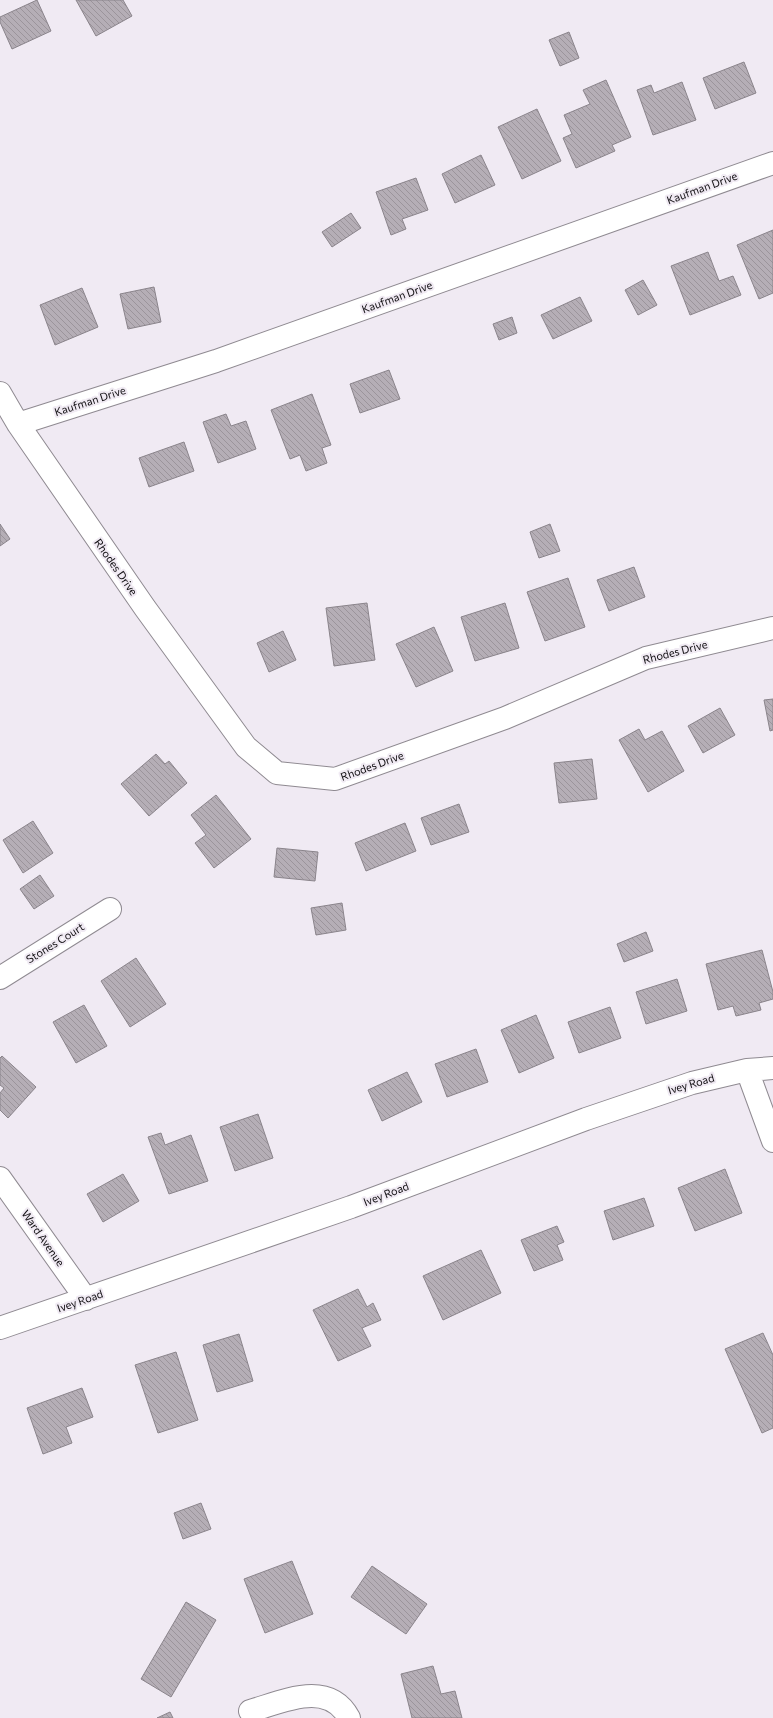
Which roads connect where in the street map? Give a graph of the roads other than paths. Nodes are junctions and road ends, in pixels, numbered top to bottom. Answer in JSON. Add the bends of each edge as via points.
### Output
{"nodes":[{"id":1,"x":773,"y":163,"type":"edge"},
{"id":2,"x":0,"y":393,"type":"edge"},
{"id":3,"x":18,"y":424,"type":"junction"},
{"id":4,"x":773,"y":628,"type":"edge"},
{"id":5,"x":110,"y":909,"type":"dead end"},
{"id":6,"x":0,"y":978,"type":"edge"},
{"id":7,"x":773,"y":1068,"type":"edge"},
{"id":8,"x":747,"y":1070,"type":"junction"},
{"id":9,"x":773,"y":1142,"type":"edge"},
{"id":10,"x":0,"y":1178,"type":"edge"},
{"id":11,"x":86,"y":1299,"type":"junction"},
{"id":12,"x":0,"y":1328,"type":"edge"},
{"id":13,"x":250,"y":1711,"type":"dead end"},
{"id":14,"x":349,"y":1718,"type":"edge"}],
"edges":[{"from":1,"to":3,"type":"street","name":"Kaufman Drive","via":[[216,361]]},
{"from":2,"to":3,"type":"street","name":"Rhodes Drive"},
{"from":3,"to":4,"type":"street","name":"Rhodes Drive","via":[[145,608],[246,747],[277,774],[335,779],[505,718],[646,658]]},
{"from":5,"to":6,"type":"street","name":"Stones Court"},
{"from":7,"to":8,"type":"street","name":"Ivey Road"},
{"from":8,"to":9,"type":"street"},
{"from":8,"to":11,"type":"street","name":"Ivey Road","via":[[692,1082],[593,1116],[351,1207]]},
{"from":10,"to":11,"type":"street","name":"Ward Avenue"},
{"from":11,"to":12,"type":"street","name":"Ivey Road"},
{"from":13,"to":14,"type":"street","via":[[302,1696],[323,1696],[335,1701]]}]}
